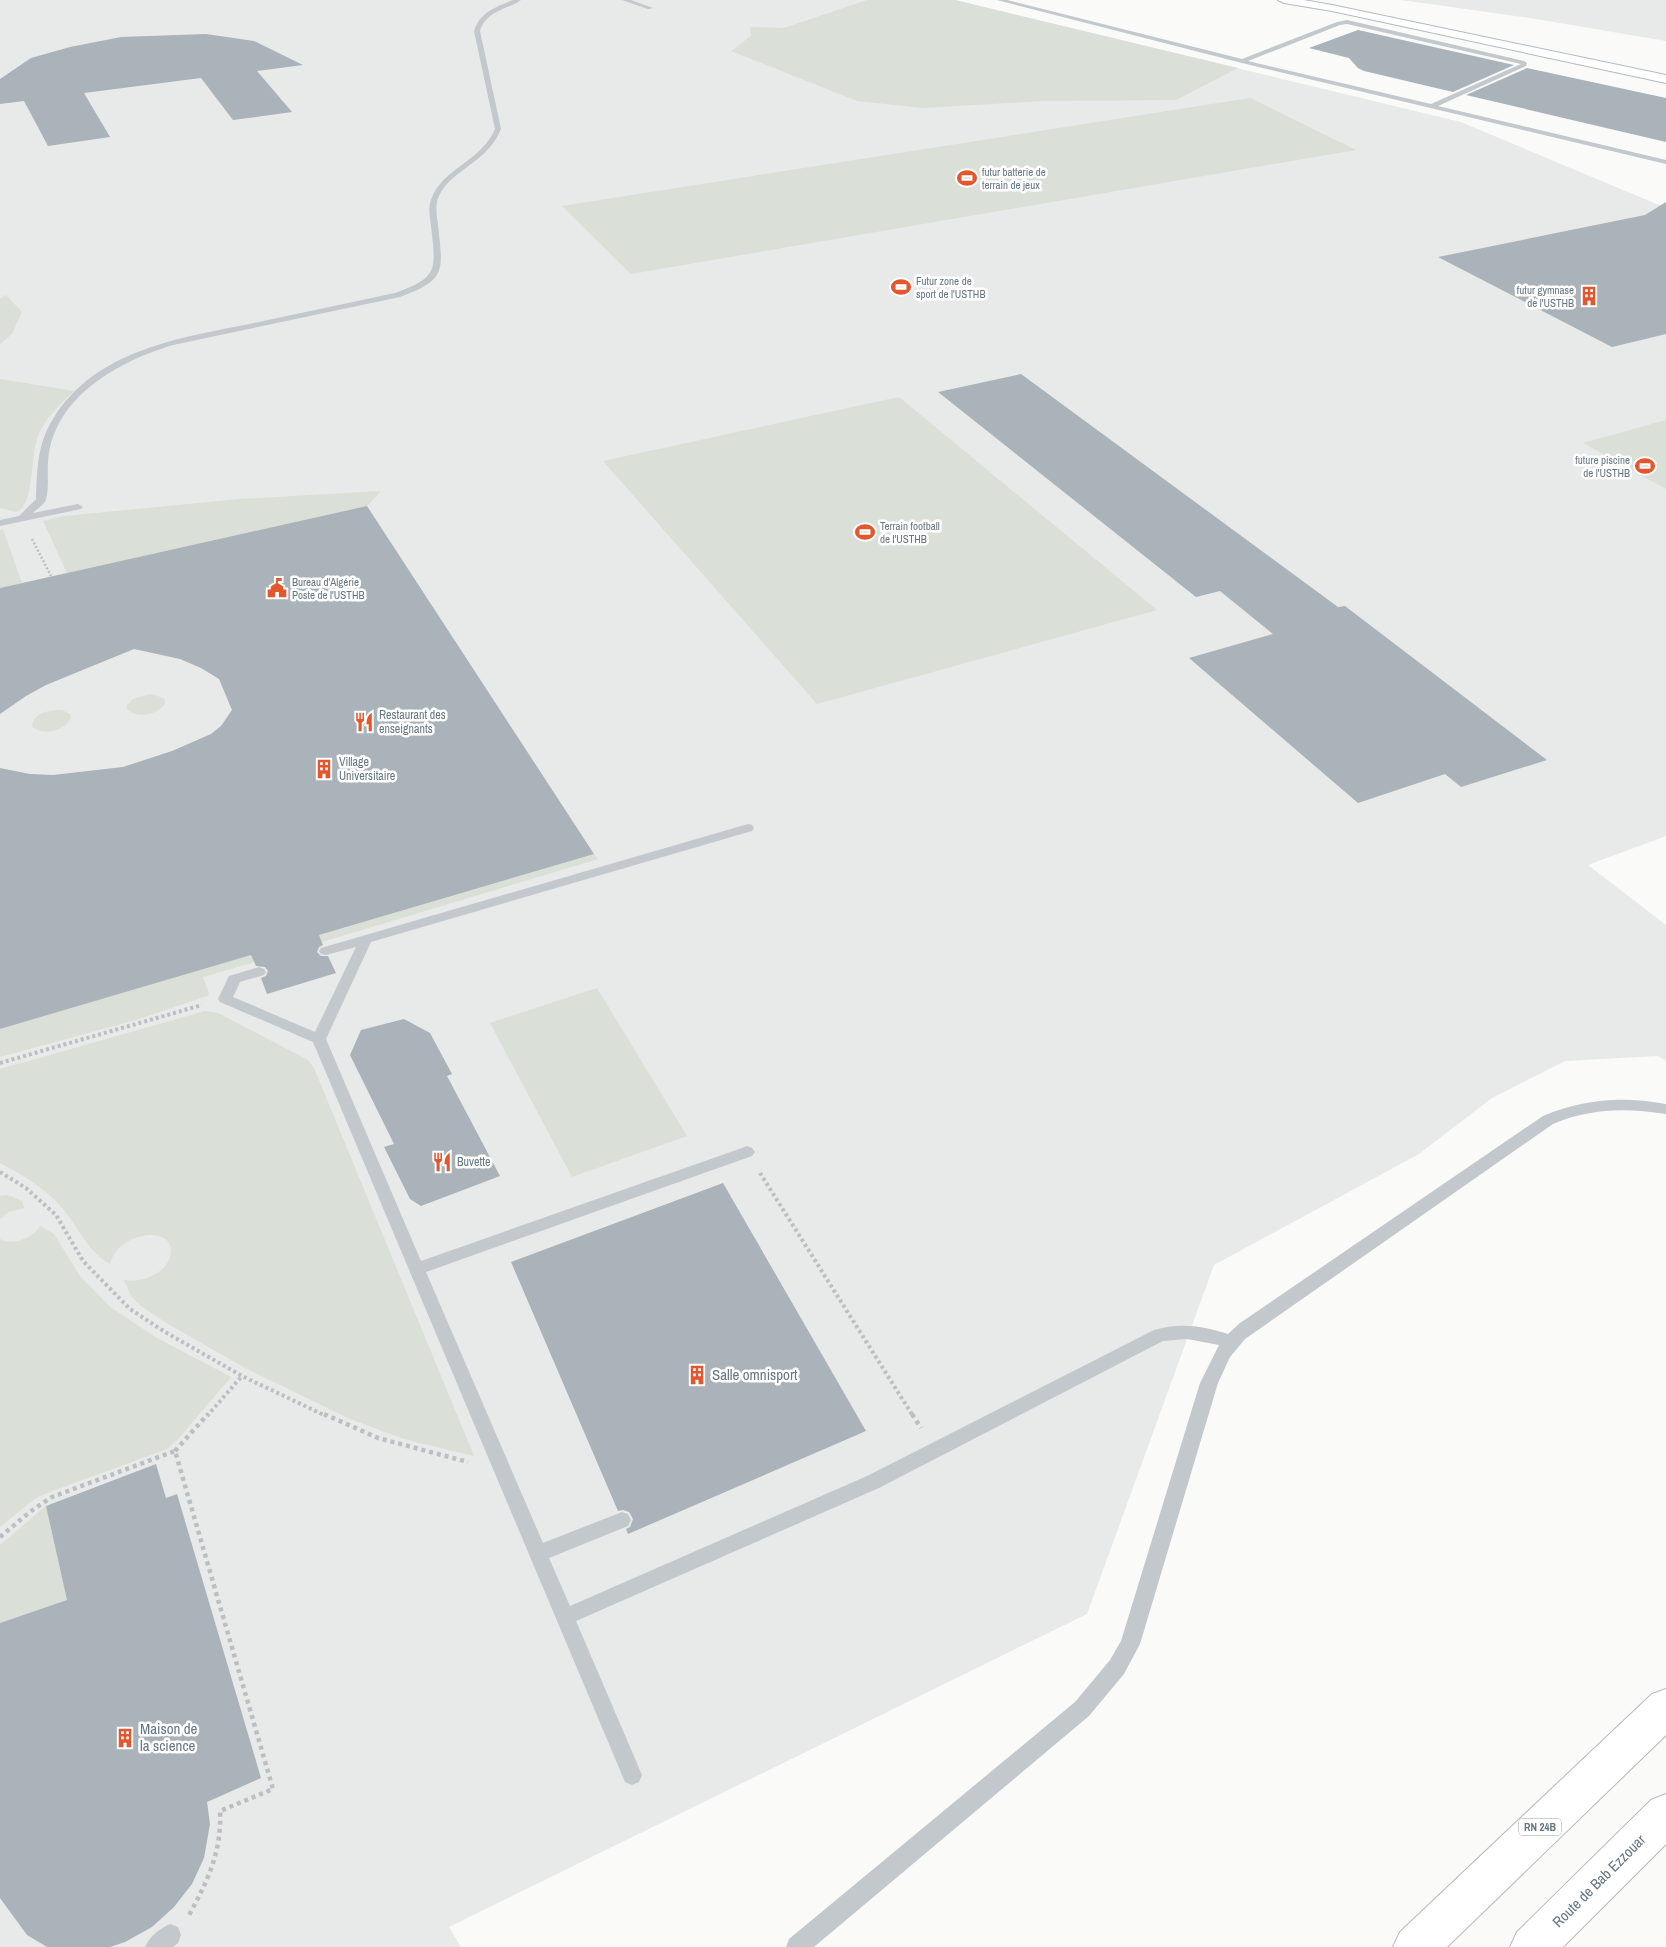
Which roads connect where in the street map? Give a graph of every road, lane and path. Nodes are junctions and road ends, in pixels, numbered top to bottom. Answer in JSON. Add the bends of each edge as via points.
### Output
{"nodes":[{"id":1,"x":518,"y":0,"type":"edge"},
{"id":2,"x":625,"y":0,"type":"edge"},
{"id":3,"x":1000,"y":0,"type":"edge"},
{"id":4,"x":1284,"y":0,"type":"edge"},
{"id":5,"x":1317,"y":0,"type":"edge"},
{"id":6,"x":650,"y":8,"type":"dead end"},
{"id":7,"x":1242,"y":61,"type":"junction"},
{"id":8,"x":1666,"y":72,"type":"edge"},
{"id":9,"x":1666,"y":79,"type":"edge"},
{"id":10,"x":1432,"y":106,"type":"junction"},
{"id":11,"x":1658,"y":154,"type":"dead end"},
{"id":12,"x":1651,"y":158,"type":"junction"},
{"id":13,"x":1666,"y":162,"type":"edge"},
{"id":14,"x":78,"y":507,"type":"dead end"},
{"id":15,"x":22,"y":519,"type":"junction"},
{"id":16,"x":0,"y":523,"type":"edge"},
{"id":17,"x":748,"y":828,"type":"dead end"},
{"id":18,"x":366,"y":940,"type":"junction"},
{"id":19,"x":326,"y":951,"type":"dead end"},
{"id":20,"x":259,"y":972,"type":"dead end"},
{"id":21,"x":224,"y":999,"type":"junction"},
{"id":22,"x":319,"y":1039,"type":"junction"},
{"id":23,"x":0,"y":1063,"type":"edge"},
{"id":24,"x":1666,"y":1109,"type":"edge"},
{"id":25,"x":747,"y":1152,"type":"joint"},
{"id":26,"x":0,"y":1172,"type":"edge"},
{"id":27,"x":417,"y":1269,"type":"junction"},
{"id":28,"x":1230,"y":1342,"type":"junction"},
{"id":29,"x":242,"y":1376,"type":"junction"},
{"id":30,"x":175,"y":1451,"type":"junction"},
{"id":31,"x":936,"y":1451,"type":"junction"},
{"id":32,"x":502,"y":1468,"type":"junction"},
{"id":33,"x":622,"y":1520,"type":"dead end"},
{"id":34,"x":0,"y":1537,"type":"edge"},
{"id":35,"x":538,"y":1554,"type":"junction"},
{"id":36,"x":565,"y":1617,"type":"junction"},
{"id":37,"x":1666,"y":1708,"type":"edge"},
{"id":38,"x":632,"y":1775,"type":"dead end"},
{"id":39,"x":1666,"y":1815,"type":"edge"},
{"id":40,"x":164,"y":1943,"type":"edge"},
{"id":41,"x":797,"y":1947,"type":"edge"},
{"id":42,"x":1415,"y":1947,"type":"edge"},
{"id":43,"x":1532,"y":1947,"type":"edge"}],
"edges":[{"from":1,"to":15,"type":"lane","via":[[494,10],[478,26],[497,136],[489,148],[454,175],[436,197],[433,207],[439,267],[432,278],[397,295],[171,343],[126,359],[81,391],[60,415],[44,451],[41,500]]},
{"from":2,"to":6,"type":"lane"},
{"from":3,"to":7,"type":"lane"},
{"from":4,"to":9,"type":"main road"},
{"from":5,"to":8,"type":"main road"},
{"from":7,"to":10,"type":"lane"},
{"from":7,"to":10,"type":"lane","via":[[1348,22],[1524,63]]},
{"from":10,"to":12,"type":"lane"},
{"from":11,"to":12,"type":"lane"},
{"from":12,"to":13,"type":"lane"},
{"from":14,"to":15,"type":"lane"},
{"from":15,"to":16,"type":"lane"},
{"from":17,"to":18,"type":"lane"},
{"from":18,"to":19,"type":"lane"},
{"from":18,"to":22,"type":"lane"},
{"from":20,"to":21,"type":"lane","via":[[234,979]]},
{"from":21,"to":22,"type":"lane"},
{"from":21,"to":23,"type":"path"},
{"from":22,"to":27,"type":"lane"},
{"from":24,"to":28,"type":"lane","via":[[1617,1103],[1592,1105],[1568,1110],[1548,1120]]},
{"from":25,"to":27,"type":"lane"},
{"from":25,"to":31,"type":"path"},
{"from":26,"to":29,"type":"path","via":[[26,1188],[56,1215],[83,1260],[130,1309]]},
{"from":27,"to":32,"type":"lane"},
{"from":28,"to":31,"type":"lane","via":[[1191,1331],[1160,1335]]},
{"from":28,"to":41,"type":"lane","via":[[1208,1383],[1130,1644],[1118,1667],[1082,1708]]},
{"from":29,"to":30,"type":"path"},
{"from":29,"to":32,"type":"path","via":[[378,1438]]},
{"from":30,"to":34,"type":"path","via":[[52,1497]]},
{"from":30,"to":40,"type":"path","via":[[273,1788],[220,1811],[219,1852],[207,1883],[189,1915]]},
{"from":31,"to":36,"type":"lane","via":[[873,1482]]},
{"from":32,"to":35,"type":"lane"},
{"from":33,"to":35,"type":"lane"},
{"from":35,"to":36,"type":"lane"},
{"from":36,"to":38,"type":"lane"},
{"from":37,"to":42,"type":"main road","number":"RN 24B"},
{"from":39,"to":43,"type":"main road","name":"Route de Bab Ezzouar"}]}
